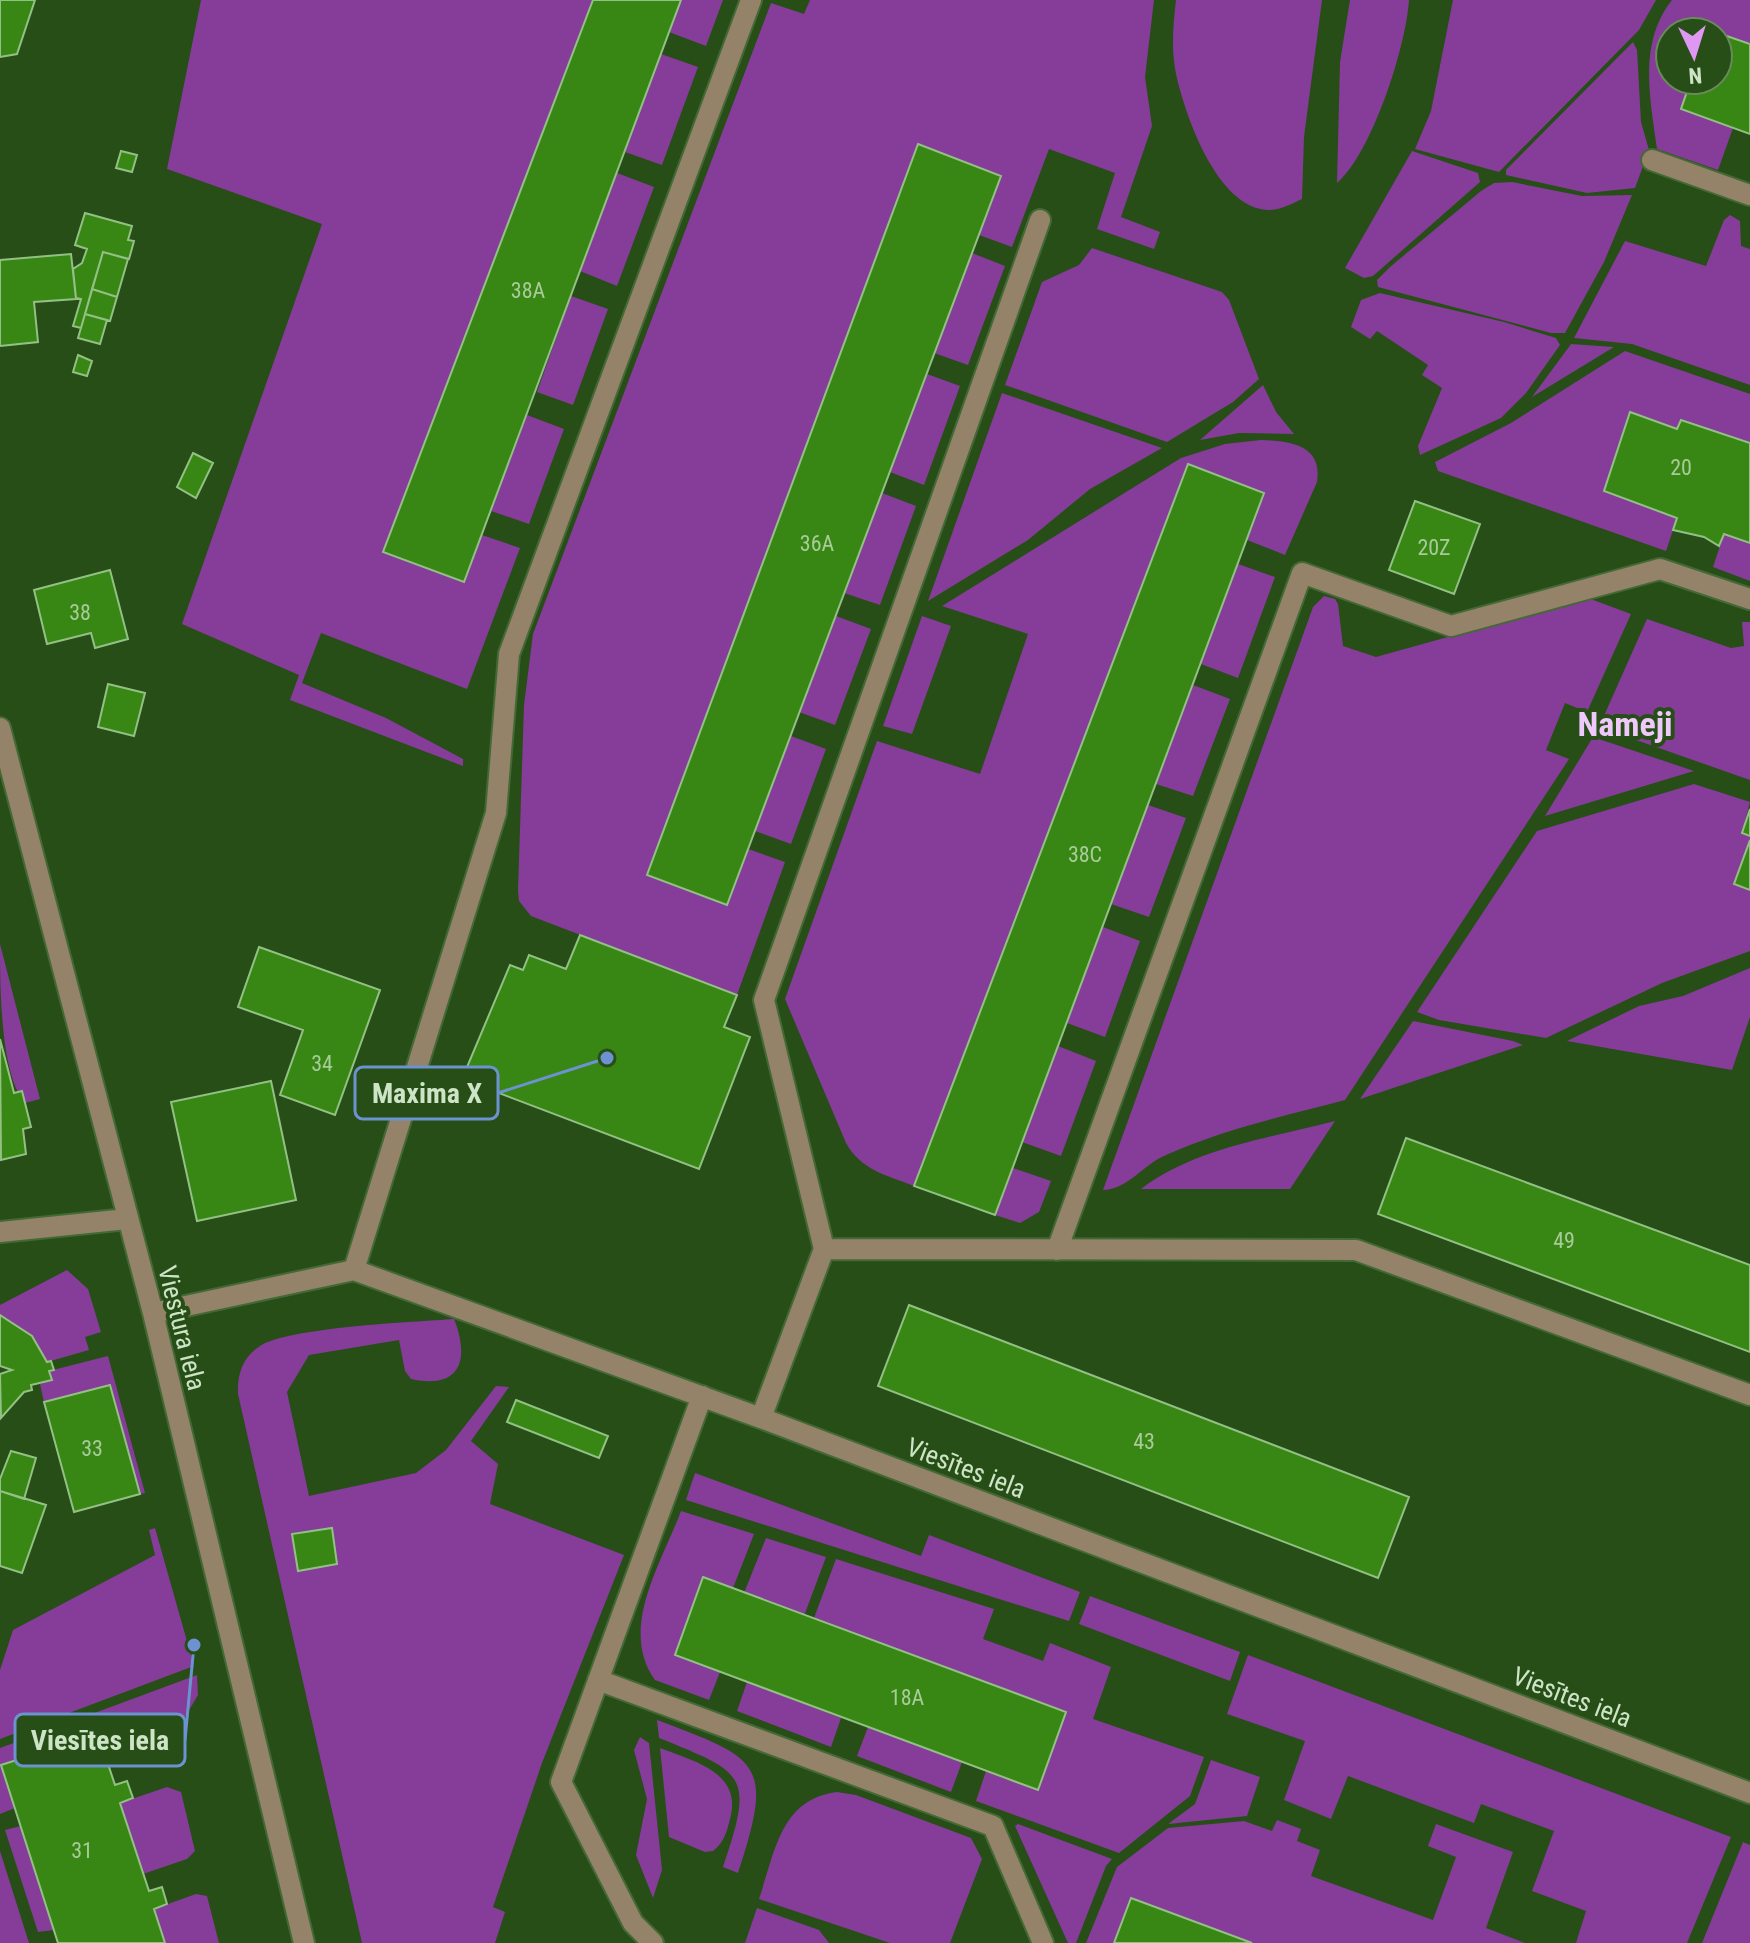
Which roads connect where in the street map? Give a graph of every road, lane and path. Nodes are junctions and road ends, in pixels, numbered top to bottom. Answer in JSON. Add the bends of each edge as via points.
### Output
{"nodes":[{"id":1,"x":751,"y":0,"type":"edge"},
{"id":2,"x":1652,"y":160,"type":"dead end"},
{"id":3,"x":1750,"y":195,"type":"edge"},
{"id":4,"x":1040,"y":220,"type":"dead end"},
{"id":5,"x":1750,"y":599,"type":"edge"},
{"id":6,"x":0,"y":728,"type":"edge"},
{"id":7,"x":127,"y":1219,"type":"junction"},
{"id":8,"x":0,"y":1232,"type":"edge"},
{"id":9,"x":824,"y":1249,"type":"junction"},
{"id":10,"x":1057,"y":1250,"type":"junction"},
{"id":11,"x":354,"y":1270,"type":"junction"},
{"id":12,"x":153,"y":1313,"type":"junction"},
{"id":13,"x":1750,"y":1395,"type":"edge"},
{"id":14,"x":702,"y":1396,"type":"junction"},
{"id":15,"x":761,"y":1418,"type":"junction"},
{"id":16,"x":598,"y":1680,"type":"junction"},
{"id":17,"x":1750,"y":1793,"type":"edge"},
{"id":18,"x":304,"y":1943,"type":"edge"},
{"id":19,"x":653,"y":1943,"type":"edge"},
{"id":20,"x":1043,"y":1943,"type":"edge"}],
"edges":[{"from":1,"to":11,"type":"street","via":[[509,654],[496,813]]},
{"from":2,"to":3,"type":"street"},
{"from":4,"to":9,"type":"street","via":[[764,1000]]},
{"from":5,"to":10,"type":"street","via":[[1660,569],[1451,626],[1302,573]]},
{"from":6,"to":7,"type":"street","name":"Viestura iela"},
{"from":7,"to":8,"type":"street"},
{"from":7,"to":12,"type":"street","name":"Viestura iela"},
{"from":9,"to":10,"type":"street"},
{"from":9,"to":15,"type":"street"},
{"from":10,"to":13,"type":"street","via":[[1356,1250]]},
{"from":11,"to":12,"type":"street"},
{"from":11,"to":14,"type":"street","name":"Viesītes iela"},
{"from":12,"to":18,"type":"street","name":"Viestura iela"},
{"from":14,"to":15,"type":"street","name":"Viesītes iela"},
{"from":14,"to":16,"type":"street"},
{"from":15,"to":17,"type":"street","name":"Viesītes iela"},
{"from":16,"to":19,"type":"street","via":[[561,1782],[633,1923]]},
{"from":16,"to":20,"type":"street","via":[[993,1826]]}]}
